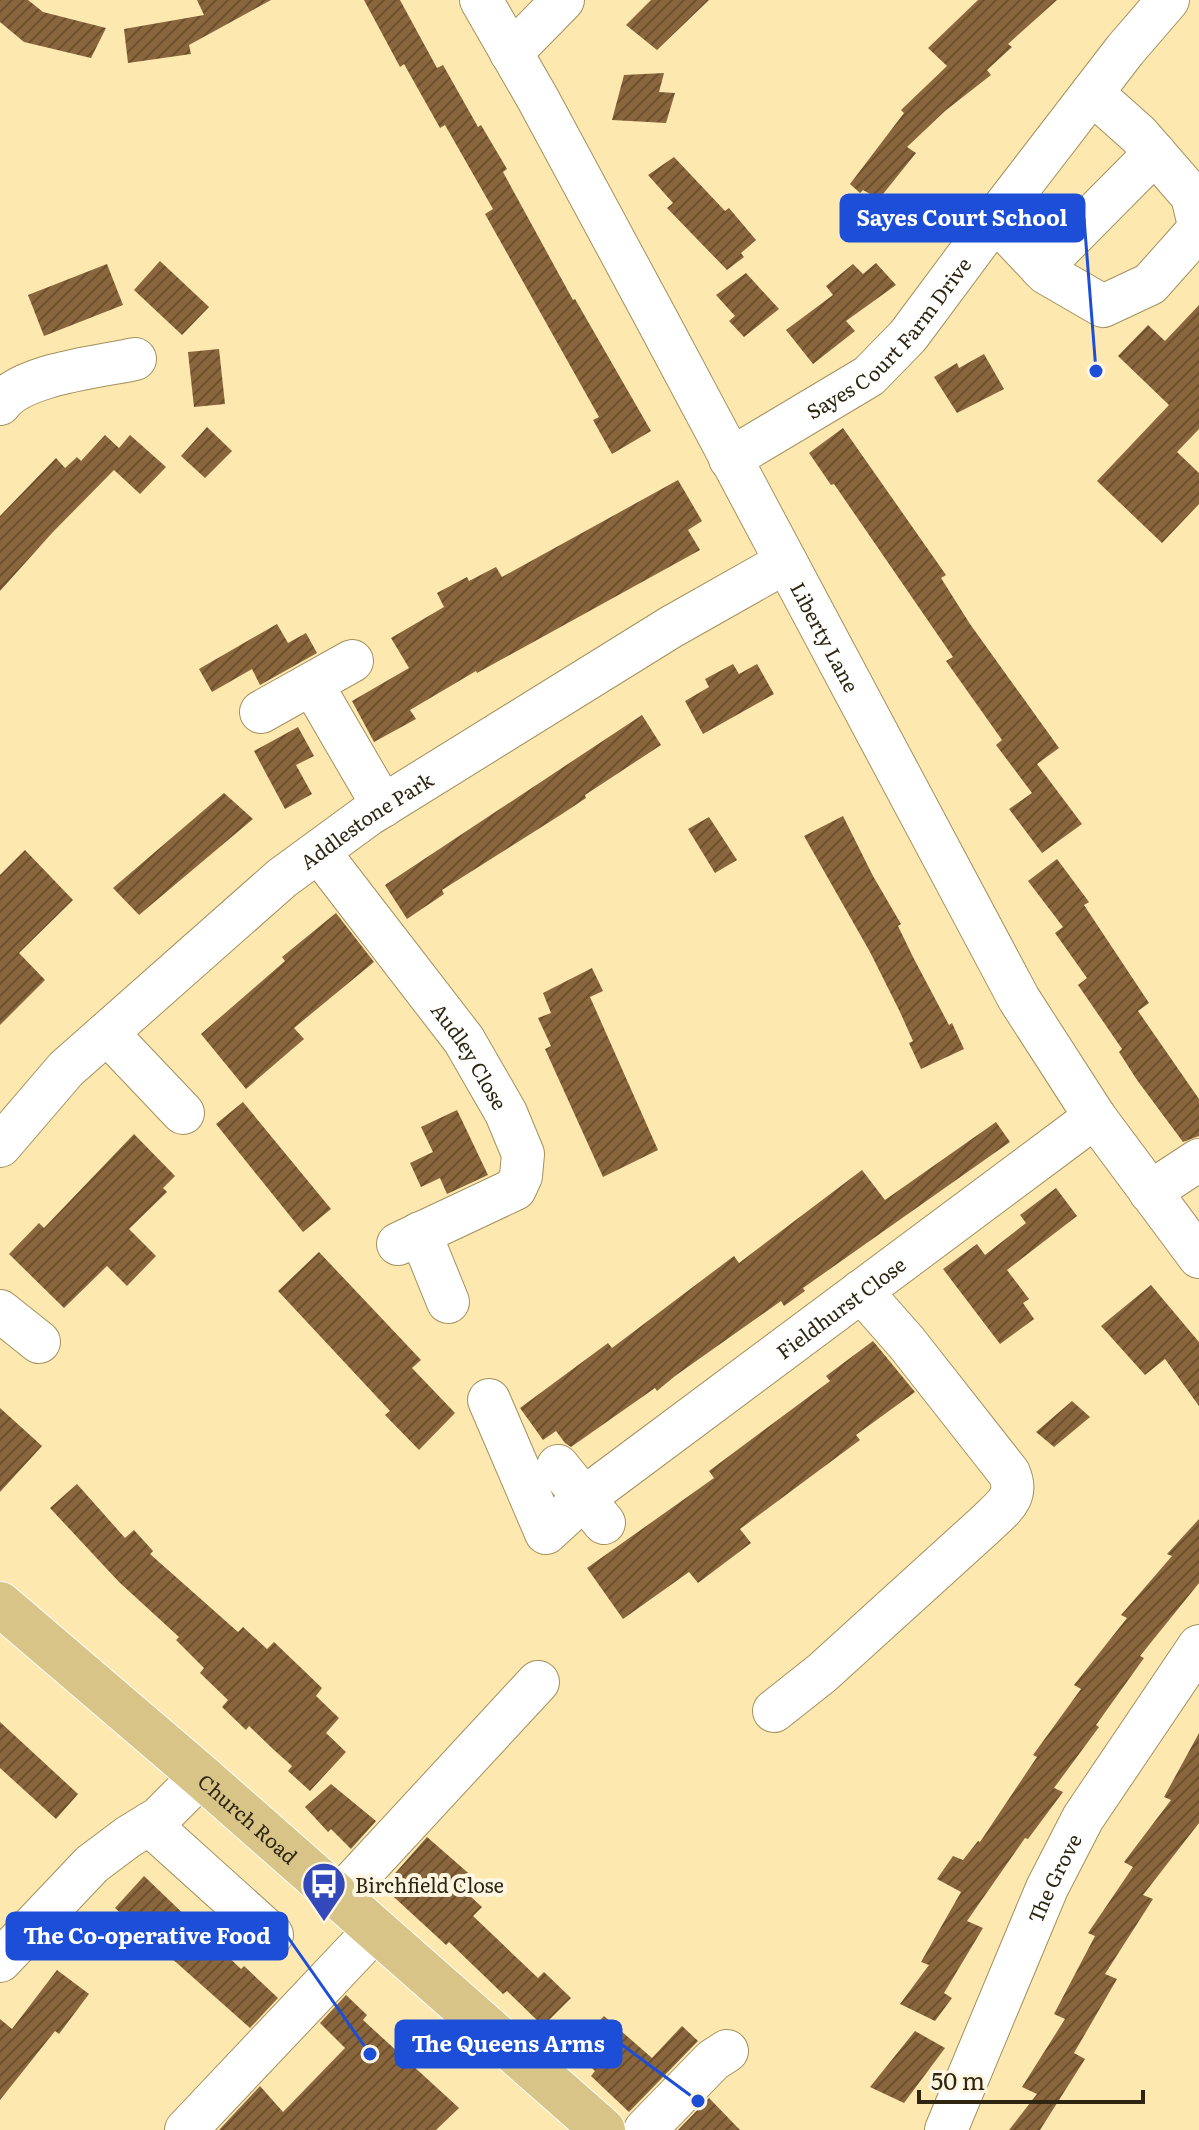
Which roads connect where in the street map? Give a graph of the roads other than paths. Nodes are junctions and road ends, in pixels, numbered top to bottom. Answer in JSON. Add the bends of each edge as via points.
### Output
{"nodes":[{"id":1,"x":481,"y":0,"type":"edge"},
{"id":2,"x":563,"y":0,"type":"edge"},
{"id":3,"x":1168,"y":0,"type":"edge"},
{"id":4,"x":511,"y":53,"type":"junction"},
{"id":5,"x":1092,"y":93,"type":"junction"},
{"id":6,"x":1155,"y":153,"type":"junction"},
{"id":7,"x":995,"y":219,"type":"junction"},
{"id":8,"x":1199,"y":227,"type":"edge"},
{"id":9,"x":1041,"y":268,"type":"junction"},
{"id":10,"x":135,"y":359,"type":"dead end"},
{"id":11,"x":0,"y":404,"type":"edge"},
{"id":12,"x":730,"y":459,"type":"junction"},
{"id":13,"x":786,"y":562,"type":"junction"},
{"id":14,"x":352,"y":661,"type":"dead end"},
{"id":15,"x":312,"y":684,"type":"junction"},
{"id":16,"x":261,"y":712,"type":"dead end"},
{"id":17,"x":383,"y":806,"type":"junction"},
{"id":18,"x":319,"y":852,"type":"junction"},
{"id":19,"x":107,"y":1033,"type":"junction"},
{"id":20,"x":183,"y":1113,"type":"dead end"},
{"id":21,"x":1095,"y":1117,"type":"junction"},
{"id":22,"x":7,"y":1120,"type":"edge"},
{"id":23,"x":1199,"y":1160,"type":"edge"},
{"id":24,"x":1150,"y":1192,"type":"junction"},
{"id":25,"x":1199,"y":1257,"type":"edge"},
{"id":26,"x":861,"y":1291,"type":"junction"},
{"id":27,"x":448,"y":1302,"type":"dead end"},
{"id":28,"x":0,"y":1311,"type":"edge"},
{"id":29,"x":39,"y":1342,"type":"dead end"},
{"id":30,"x":489,"y":1400,"type":"dead end"},
{"id":31,"x":558,"y":1466,"type":"dead end"},
{"id":32,"x":594,"y":1510,"type":"junction"},
{"id":33,"x":0,"y":1604,"type":"edge"},
{"id":34,"x":1199,"y":1646,"type":"edge"},
{"id":35,"x":538,"y":1682,"type":"dead end"},
{"id":36,"x":774,"y":1711,"type":"dead end"},
{"id":37,"x":201,"y":1776,"type":"junction"},
{"id":38,"x":149,"y":1824,"type":"junction"},
{"id":39,"x":339,"y":1897,"type":"junction"},
{"id":40,"x":375,"y":1930,"type":"junction"},
{"id":41,"x":272,"y":1935,"type":"dead end"},
{"id":42,"x":0,"y":1961,"type":"edge"},
{"id":43,"x":727,"y":2051,"type":"dead end"},
{"id":44,"x":186,"y":2130,"type":"edge"},
{"id":45,"x":603,"y":2130,"type":"edge"},
{"id":46,"x":645,"y":2130,"type":"edge"},
{"id":47,"x":946,"y":2130,"type":"edge"}],
"edges":[{"from":1,"to":4,"type":"street","name":"Liberty Lane"},
{"from":2,"to":4,"type":"street"},
{"from":3,"to":5,"type":"street","name":"Sayes Court Farm Drive"},
{"from":4,"to":12,"type":"street","name":"Liberty Lane"},
{"from":5,"to":6,"type":"street"},
{"from":5,"to":7,"type":"street","name":"Sayes Court Farm Drive"},
{"from":6,"to":8,"type":"street","via":[[1192,196]]},
{"from":6,"to":9,"type":"street"},
{"from":7,"to":9,"type":"street"},
{"from":7,"to":12,"type":"street","name":"Sayes Court Farm Drive","via":[[908,336],[869,376]]},
{"from":8,"to":9,"type":"street","via":[[1150,284],[1103,306]]},
{"from":10,"to":11,"type":"street","via":[[29,383]]},
{"from":12,"to":13,"type":"street","name":"Liberty Lane"},
{"from":13,"to":17,"type":"street","name":"Addlestone Park"},
{"from":13,"to":21,"type":"street","name":"Liberty Lane","via":[[1019,999]]},
{"from":14,"to":15,"type":"street"},
{"from":15,"to":16,"type":"street"},
{"from":15,"to":17,"type":"street"},
{"from":17,"to":18,"type":"street","name":"Addlestone Park"},
{"from":18,"to":19,"type":"street","name":"Addlestone Park","via":[[282,878]]},
{"from":18,"to":27,"type":"street","name":"Audley Close","via":[[464,1040],[523,1154],[515,1189],[409,1238]]},
{"from":19,"to":20,"type":"street"},
{"from":19,"to":22,"type":"street","name":"Addlestone Park"},
{"from":21,"to":24,"type":"street","name":"Liberty Lane"},
{"from":21,"to":26,"type":"street","name":"Fieldhurst Close"},
{"from":23,"to":24,"type":"street"},
{"from":24,"to":25,"type":"street","name":"Liberty Lane"},
{"from":26,"to":32,"type":"street","name":"Fieldhurst Close"},
{"from":26,"to":36,"type":"street","via":[[1014,1485],[1011,1498],[985,1525]]},
{"from":28,"to":29,"type":"street"},
{"from":30,"to":32,"type":"street","name":"Fieldhurst Close","via":[[546,1533]]},
{"from":31,"to":32,"type":"street"},
{"from":33,"to":37,"type":"main road","name":"Church Road"},
{"from":34,"to":47,"type":"street","name":"The Grove","via":[[1083,1818],[1047,1888]]},
{"from":35,"to":39,"type":"street"},
{"from":37,"to":38,"type":"street"},
{"from":37,"to":39,"type":"main road","name":"Church Road"},
{"from":38,"to":41,"type":"street"},
{"from":38,"to":42,"type":"street","via":[[92,1864]]},
{"from":39,"to":40,"type":"main road","name":"Church Road"},
{"from":40,"to":44,"type":"street"},
{"from":40,"to":45,"type":"main road","name":"Church Road"},
{"from":43,"to":46,"type":"street"}]}
